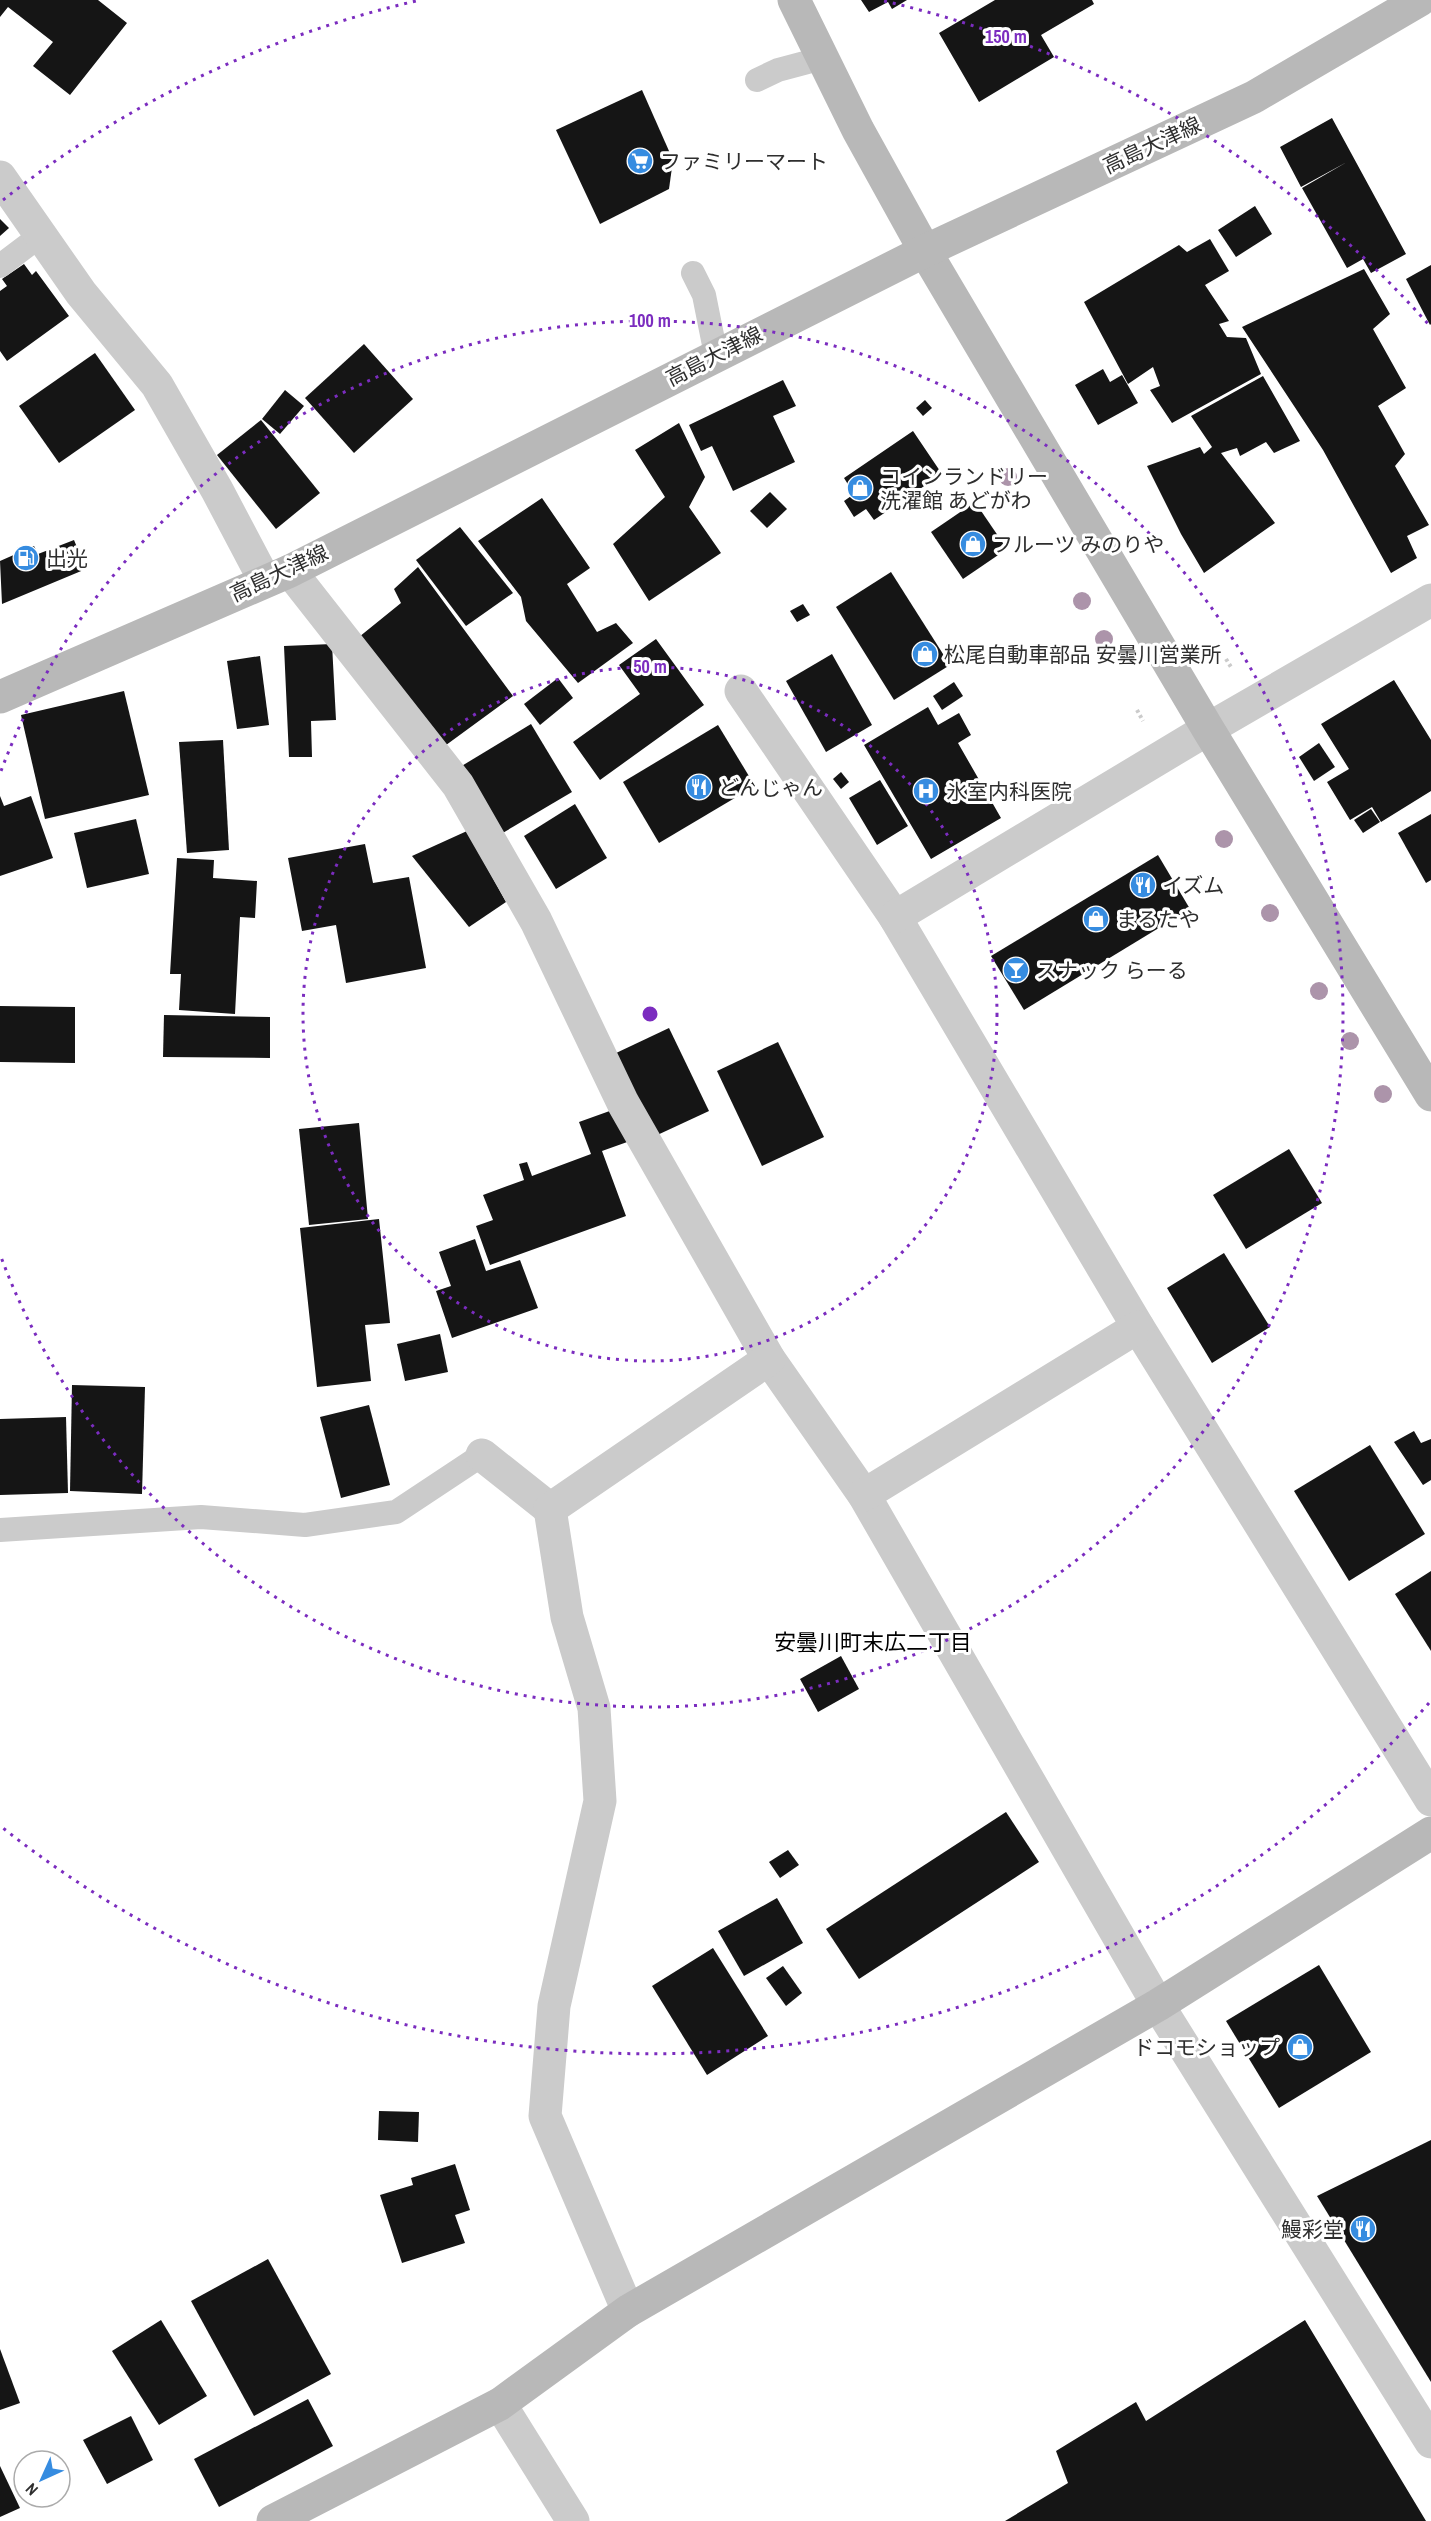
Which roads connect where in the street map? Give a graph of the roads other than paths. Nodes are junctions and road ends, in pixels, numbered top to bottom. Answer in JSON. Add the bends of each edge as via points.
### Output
{"nodes":[{"id":1,"x":794,"y":0,"type":"edge"},
{"id":2,"x":1420,"y":0,"type":"edge"},
{"id":3,"x":823,"y":58,"type":"junction"},
{"id":4,"x":757,"y":80,"type":"dead end"},
{"id":5,"x":0,"y":177,"type":"edge"},
{"id":6,"x":41,"y":235,"type":"junction"},
{"id":7,"x":925,"y":251,"type":"junction"},
{"id":8,"x":0,"y":266,"type":"edge"},
{"id":9,"x":693,"y":273,"type":"dead end"},
{"id":10,"x":716,"y":355,"type":"junction"},
{"id":11,"x":278,"y":576,"type":"junction"},
{"id":12,"x":1431,"y":600,"type":"edge"},
{"id":13,"x":741,"y":690,"type":"dead end"},
{"id":14,"x":0,"y":697,"type":"edge"},
{"id":15,"x":1208,"y":729,"type":"junction"},
{"id":16,"x":895,"y":917,"type":"junction"},
{"id":17,"x":1431,"y":1095,"type":"edge"},
{"id":18,"x":1138,"y":1327,"type":"junction"},
{"id":19,"x":769,"y":1359,"type":"junction"},
{"id":20,"x":482,"y":1455,"type":"joint"},
{"id":21,"x":864,"y":1495,"type":"junction"},
{"id":22,"x":550,"y":1509,"type":"junction"},
{"id":23,"x":0,"y":1530,"type":"edge"},
{"id":24,"x":1431,"y":1800,"type":"edge"},
{"id":25,"x":1431,"y":1833,"type":"edge"},
{"id":26,"x":1158,"y":2005,"type":"junction"},
{"id":27,"x":628,"y":2311,"type":"junction"},
{"id":28,"x":500,"y":2404,"type":"junction"},
{"id":29,"x":1431,"y":2442,"type":"edge"},
{"id":30,"x":273,"y":2521,"type":"edge"},
{"id":31,"x":573,"y":2521,"type":"edge"}],
"edges":[{"from":1,"to":3,"type":"street"},
{"from":2,"to":7,"type":"street","name":"高島大津線","via":[[1254,97]]},
{"from":3,"to":4,"type":"lane"},
{"from":3,"to":7,"type":"street"},
{"from":5,"to":6,"type":"street"},
{"from":6,"to":8,"type":"lane"},
{"from":6,"to":11,"type":"street","via":[[81,293],[157,385],[217,490]]},
{"from":7,"to":10,"type":"street","name":"高島大津線"},
{"from":7,"to":15,"type":"street"},
{"from":9,"to":10,"type":"lane","via":[[704,295]]},
{"from":10,"to":11,"type":"street","name":"高島大津線"},
{"from":11,"to":14,"type":"street","name":"高島大津線"},
{"from":11,"to":19,"type":"street","via":[[458,785],[536,921],[623,1103]]},
{"from":12,"to":15,"type":"street"},
{"from":13,"to":16,"type":"street"},
{"from":15,"to":16,"type":"street"},
{"from":15,"to":17,"type":"street"},
{"from":16,"to":18,"type":"street"},
{"from":18,"to":21,"type":"street"},
{"from":18,"to":24,"type":"street"},
{"from":19,"to":21,"type":"street"},
{"from":19,"to":22,"type":"street"},
{"from":20,"to":22,"type":"street"},
{"from":20,"to":23,"type":"lane","via":[[396,1512],[305,1525],[201,1517]]},
{"from":21,"to":26,"type":"street"},
{"from":22,"to":27,"type":"street","via":[[567,1617],[594,1708],[600,1801],[554,2006],[545,2116]]},
{"from":25,"to":26,"type":"street"},
{"from":26,"to":27,"type":"street"},
{"from":26,"to":29,"type":"street"},
{"from":27,"to":28,"type":"street"},
{"from":28,"to":30,"type":"street"},
{"from":28,"to":31,"type":"street"}]}
